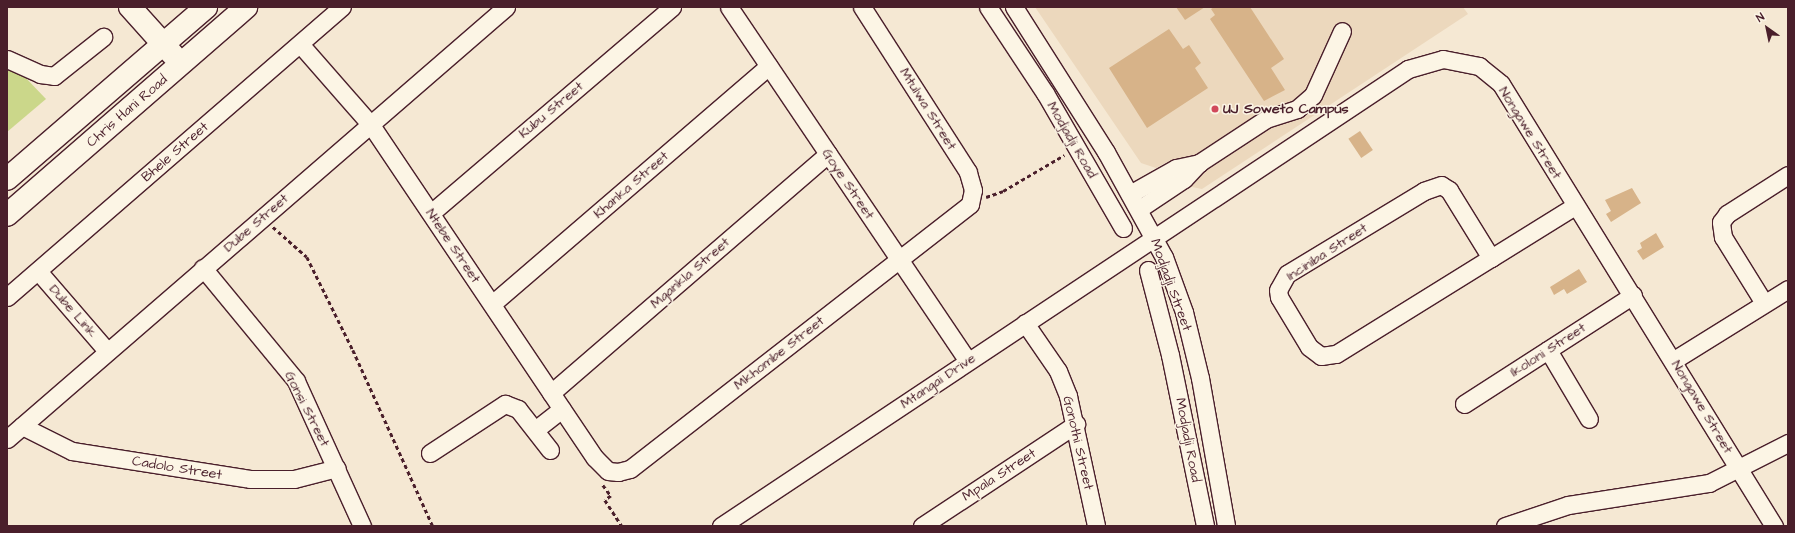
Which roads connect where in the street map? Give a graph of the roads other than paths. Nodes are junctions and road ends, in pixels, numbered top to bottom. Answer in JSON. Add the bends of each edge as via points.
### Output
{"nodes":[{"id":1,"x":130,"y":7,"type":"edge"},
{"id":2,"x":206,"y":7,"type":"edge"},
{"id":3,"x":246,"y":7,"type":"edge"},
{"id":4,"x":342,"y":7,"type":"edge"},
{"id":5,"x":506,"y":7,"type":"edge"},
{"id":6,"x":672,"y":7,"type":"edge"},
{"id":7,"x":729,"y":7,"type":"edge"},
{"id":8,"x":862,"y":7,"type":"edge"},
{"id":9,"x":988,"y":7,"type":"edge"},
{"id":10,"x":1014,"y":7,"type":"edge"},
{"id":11,"x":1342,"y":31,"type":"dead end"},
{"id":12,"x":103,"y":37,"type":"dead end"},
{"id":13,"x":163,"y":44,"type":"junction"},
{"id":14,"x":300,"y":44,"type":"junction"},
{"id":15,"x":7,"y":59,"type":"edge"},
{"id":16,"x":180,"y":64,"type":"junction"},
{"id":17,"x":769,"y":66,"type":"junction"},
{"id":18,"x":1062,"y":81,"type":"junction"},
{"id":19,"x":1045,"y":93,"type":"junction"},
{"id":20,"x":371,"y":125,"type":"junction"},
{"id":21,"x":828,"y":154,"type":"junction"},
{"id":22,"x":1199,"y":163,"type":"junction"},
{"id":23,"x":1788,"y":176,"type":"edge"},
{"id":24,"x":7,"y":179,"type":"edge"},
{"id":25,"x":1130,"y":194,"type":"junction"},
{"id":26,"x":1575,"y":206,"type":"junction"},
{"id":27,"x":1139,"y":209,"type":"junction"},
{"id":28,"x":431,"y":212,"type":"junction"},
{"id":29,"x":961,"y":212,"type":"joint"},
{"id":30,"x":7,"y":215,"type":"edge"},
{"id":31,"x":1123,"y":228,"type":"dead end"},
{"id":32,"x":1155,"y":238,"type":"junction"},
{"id":33,"x":1491,"y":258,"type":"junction"},
{"id":34,"x":899,"y":261,"type":"junction"},
{"id":35,"x":203,"y":268,"type":"junction"},
{"id":36,"x":1148,"y":270,"type":"dead end"},
{"id":37,"x":38,"y":271,"type":"junction"},
{"id":38,"x":1788,"y":289,"type":"edge"},
{"id":39,"x":1633,"y":295,"type":"junction"},
{"id":40,"x":7,"y":297,"type":"edge"},
{"id":41,"x":1764,"y":303,"type":"junction"},
{"id":42,"x":492,"y":304,"type":"junction"},
{"id":43,"x":1025,"y":323,"type":"junction"},
{"id":44,"x":1548,"y":350,"type":"junction"},
{"id":45,"x":107,"y":351,"type":"junction"},
{"id":46,"x":1194,"y":351,"type":"junction"},
{"id":47,"x":1170,"y":355,"type":"junction"},
{"id":48,"x":1674,"y":360,"type":"junction"},
{"id":49,"x":968,"y":361,"type":"junction"},
{"id":50,"x":551,"y":393,"type":"junction"},
{"id":51,"x":1464,"y":404,"type":"dead end"},
{"id":52,"x":562,"y":409,"type":"junction"},
{"id":53,"x":1589,"y":419,"type":"dead end"},
{"id":54,"x":1076,"y":424,"type":"junction"},
{"id":55,"x":22,"y":426,"type":"junction"},
{"id":56,"x":535,"y":430,"type":"junction"},
{"id":57,"x":7,"y":439,"type":"edge"},
{"id":58,"x":1788,"y":443,"type":"edge"},
{"id":59,"x":550,"y":450,"type":"dead end"},
{"id":60,"x":430,"y":453,"type":"dead end"},
{"id":61,"x":595,"y":458,"type":"joint"},
{"id":62,"x":337,"y":468,"type":"junction"},
{"id":63,"x":1739,"y":469,"type":"junction"},
{"id":64,"x":362,"y":526,"type":"edge"},
{"id":65,"x":721,"y":526,"type":"edge"},
{"id":66,"x":922,"y":526,"type":"edge"},
{"id":67,"x":1096,"y":526,"type":"edge"},
{"id":68,"x":1205,"y":526,"type":"edge"},
{"id":69,"x":1226,"y":526,"type":"edge"},
{"id":70,"x":1505,"y":526,"type":"edge"},
{"id":71,"x":1774,"y":526,"type":"edge"}],
"edges":[{"from":1,"to":13,"type":"main road"},
{"from":2,"to":13,"type":"main road","name":"Chris Hani Road"},
{"from":3,"to":16,"type":"main road","name":"Chris Hani Road"},
{"from":4,"to":14,"type":"street","name":"Bhele Street"},
{"from":5,"to":20,"type":"street","name":"Dube Street"},
{"from":6,"to":28,"type":"street","name":"Kubu Street"},
{"from":7,"to":17,"type":"street","name":"Goye Street"},
{"from":8,"to":29,"type":"street","name":"Mtulwa Street","via":[[973,181],[972,199]]},
{"from":9,"to":19,"type":"street","name":"Modjadji Road"},
{"from":10,"to":18,"type":"street","name":"Modjadji Street"},
{"from":11,"to":22,"type":"street","via":[[1313,95],[1297,109],[1266,119]]},
{"from":12,"to":15,"type":"street","via":[[54,76],[40,74]]},
{"from":13,"to":16,"type":"main road"},
{"from":13,"to":24,"type":"main road","name":"Chris Hani Road"},
{"from":14,"to":20,"type":"street","name":"Ntebe Street"},
{"from":14,"to":37,"type":"street","name":"Bhele Street"},
{"from":16,"to":30,"type":"main road","name":"Chris Hani Road"},
{"from":17,"to":21,"type":"street","name":"Goye Street"},
{"from":17,"to":42,"type":"street","name":"Khanka Street"},
{"from":18,"to":19,"type":"street","name":"Modjadji Road"},
{"from":18,"to":25,"type":"street","name":"Modjadji Street"},
{"from":19,"to":31,"type":"street","name":"Modjadji Road"},
{"from":20,"to":28,"type":"street","name":"Ntebe Street"},
{"from":20,"to":35,"type":"street","name":"Dube Street"},
{"from":21,"to":34,"type":"street","name":"Goye Street"},
{"from":21,"to":50,"type":"street","name":"Mgankla Street"},
{"from":22,"to":25,"type":"street","via":[[1176,168]]},
{"from":22,"to":27,"type":"street","via":[[1184,179]]},
{"from":23,"to":41,"type":"street","via":[[1727,214],[1721,222],[1723,237]]},
{"from":25,"to":27,"type":"street","name":"Modjadji Street"},
{"from":26,"to":32,"type":"street","name":"Nongawe Street","via":[[1501,84],[1479,66],[1443,58],[1408,69]]},
{"from":26,"to":33,"type":"street","name":"Inciniba Street"},
{"from":26,"to":39,"type":"street","name":"Nongawe Street"},
{"from":27,"to":32,"type":"street","name":"Modjadji Street"},
{"from":28,"to":42,"type":"street","name":"Ntebe Street"},
{"from":29,"to":34,"type":"street","name":"Mkhombe Street"},
{"from":32,"to":43,"type":"street","name":"Mtangai Drive"},
{"from":32,"to":46,"type":"street","name":"Modjadji Street","via":[[1184,312]]},
{"from":33,"to":33,"type":"street","name":"Inciniba Street","via":[[1328,356],[1321,356],[1309,347],[1279,297],[1278,290],[1286,274],[1424,191],[1441,185],[1449,190]]},
{"from":34,"to":49,"type":"street","name":"Goye Street"},
{"from":34,"to":61,"type":"street","name":"Mkhombe Street","via":[[630,469],[608,471]]},
{"from":35,"to":45,"type":"street","name":"Dube Street"},
{"from":35,"to":62,"type":"street","name":"Gonsi Street","via":[[296,381]]},
{"from":36,"to":47,"type":"street","name":"Modjadji Road"},
{"from":37,"to":40,"type":"street","name":"Bhele Street"},
{"from":37,"to":45,"type":"street","name":"Dube Link"},
{"from":38,"to":41,"type":"street"},
{"from":39,"to":44,"type":"street","name":"Ikoloni Street"},
{"from":39,"to":48,"type":"street","name":"Nongawe Street"},
{"from":41,"to":48,"type":"street"},
{"from":42,"to":50,"type":"street","name":"Ntebe Street"},
{"from":43,"to":49,"type":"street","name":"Mtangai Drive"},
{"from":43,"to":54,"type":"street","name":"Gonothi Street","via":[[1058,371]]},
{"from":44,"to":51,"type":"street","name":"Ikoloni Street"},
{"from":44,"to":53,"type":"street"},
{"from":45,"to":55,"type":"street","name":"Dube Street"},
{"from":46,"to":47,"type":"street"},
{"from":46,"to":69,"type":"street","name":"Modjadji Street"},
{"from":47,"to":68,"type":"street","name":"Modjadji Road"},
{"from":48,"to":63,"type":"street","name":"Nongawe Street"},
{"from":49,"to":65,"type":"street","name":"Mtangai Drive"},
{"from":50,"to":52,"type":"street","name":"Ntebe Street"},
{"from":52,"to":56,"type":"street"},
{"from":52,"to":61,"type":"street","name":"Ntebe Street"},
{"from":54,"to":66,"type":"street","name":"Mpala Street"},
{"from":54,"to":67,"type":"street","name":"Gonothi Street"},
{"from":55,"to":57,"type":"street","name":"Dube Street"},
{"from":55,"to":62,"type":"street","name":"Cadolo Street","via":[[72,451],[250,479],[294,479]]},
{"from":56,"to":59,"type":"street"},
{"from":56,"to":60,"type":"street","via":[[518,409],[505,404]]},
{"from":58,"to":63,"type":"street"},
{"from":62,"to":64,"type":"street","name":"Gonsi Street"},
{"from":63,"to":70,"type":"street","via":[[1709,483],[1568,506]]},
{"from":63,"to":71,"type":"street","name":"Nongawe Street"}]}
